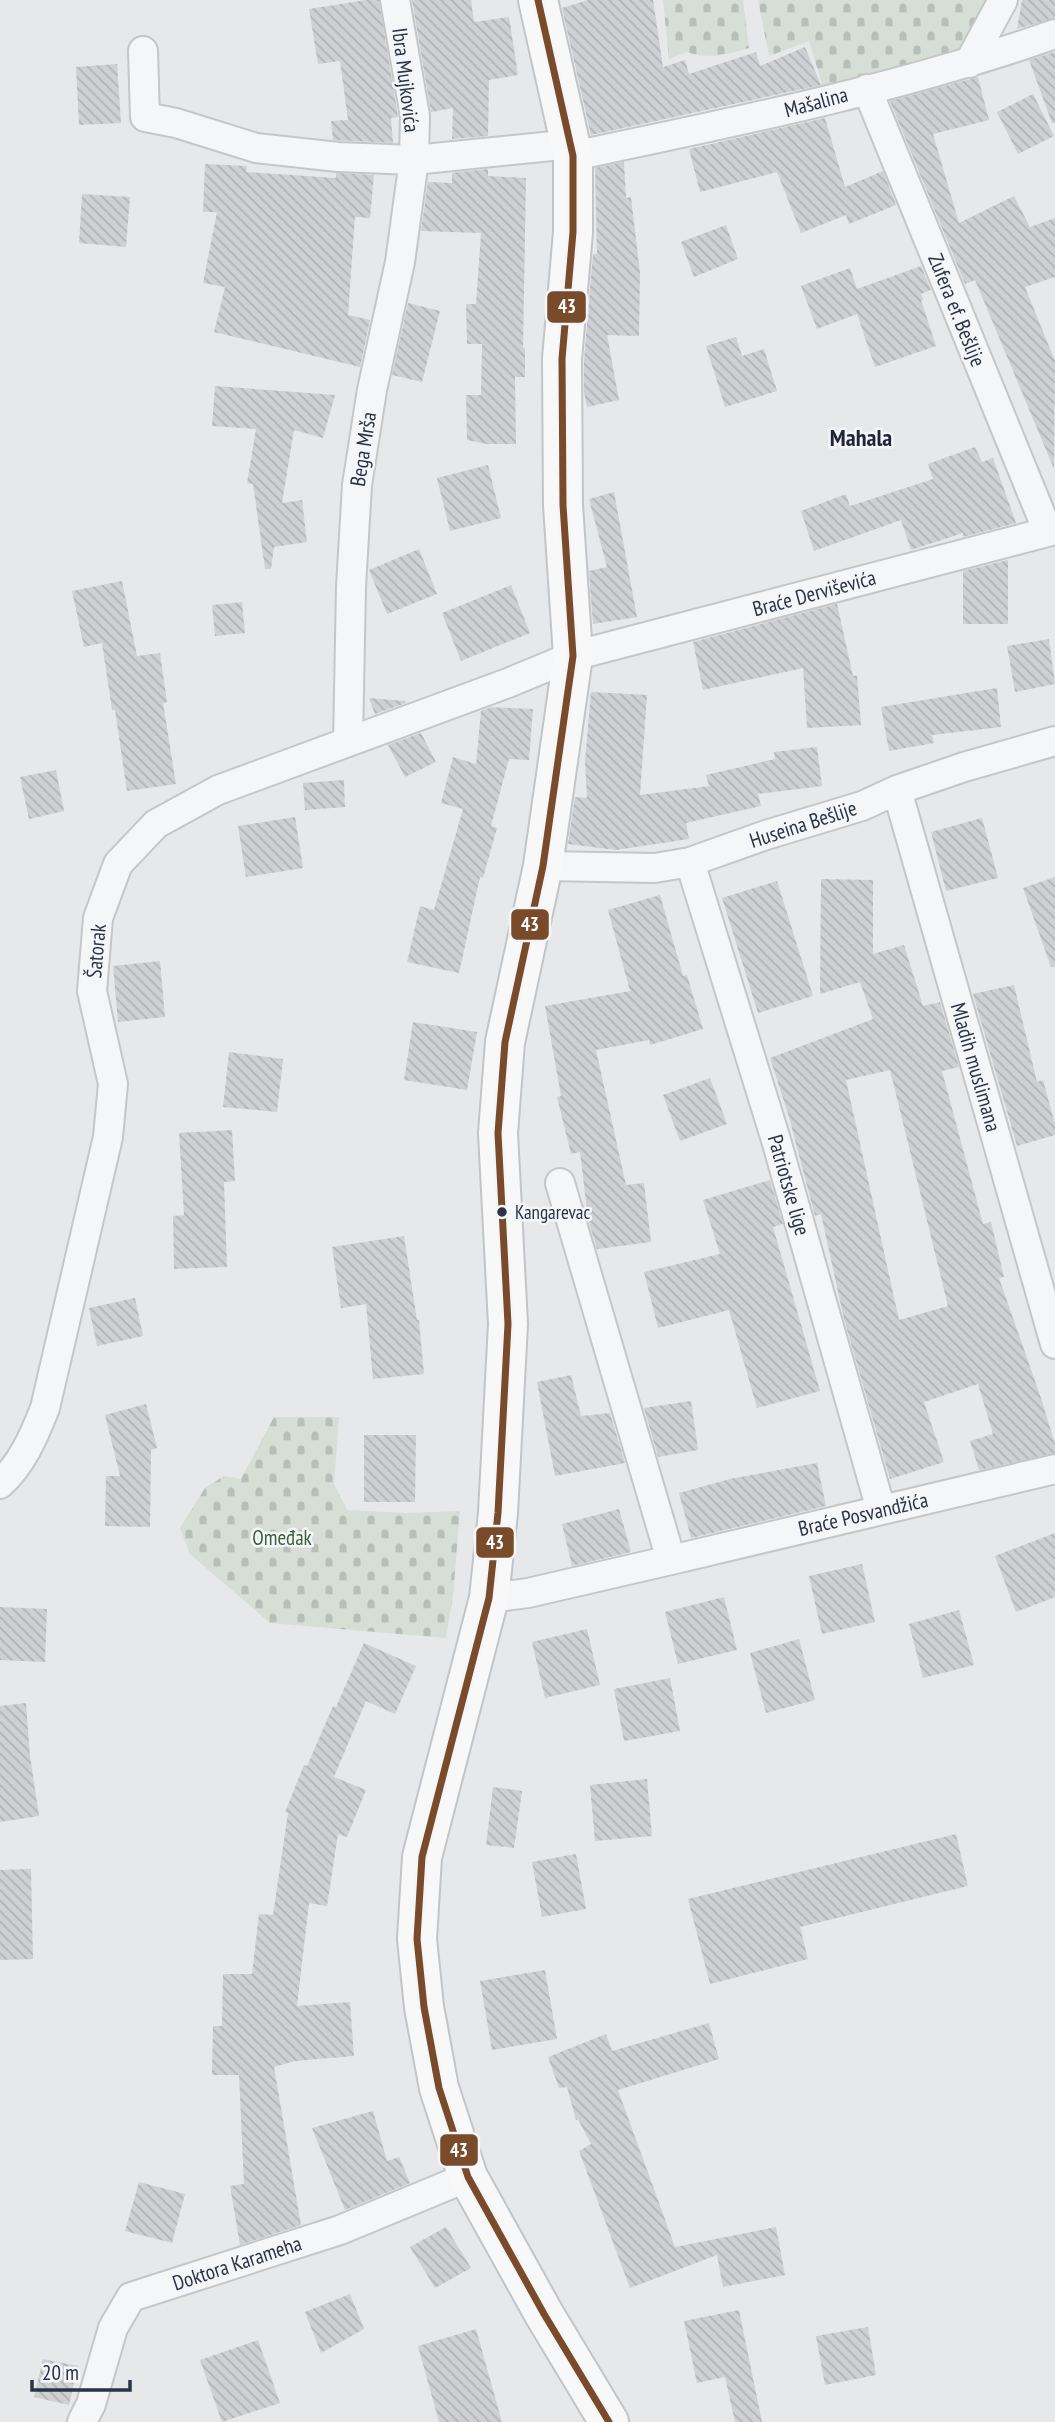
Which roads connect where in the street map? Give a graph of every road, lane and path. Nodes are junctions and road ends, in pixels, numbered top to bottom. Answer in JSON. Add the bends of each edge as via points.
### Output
{"nodes":[{"id":1,"x":395,"y":0,"type":"edge"},
{"id":2,"x":538,"y":0,"type":"edge"},
{"id":3,"x":1003,"y":0,"type":"edge"},
{"id":4,"x":1055,"y":34,"type":"edge"},
{"id":5,"x":143,"y":51,"type":"dead end"},
{"id":6,"x":970,"y":63,"type":"junction"},
{"id":7,"x":867,"y":89,"type":"junction"},
{"id":8,"x":572,"y":150,"type":"junction"},
{"id":9,"x":414,"y":160,"type":"junction"},
{"id":10,"x":1051,"y":531,"type":"edge"},
{"id":11,"x":573,"y":656,"type":"junction"},
{"id":12,"x":1055,"y":741,"type":"edge"},
{"id":13,"x":348,"y":742,"type":"junction"},
{"id":14,"x":897,"y":790,"type":"junction"},
{"id":15,"x":690,"y":862,"type":"junction"},
{"id":16,"x":543,"y":866,"type":"junction"},
{"id":17,"x":560,"y":1184,"type":"dead end"},
{"id":18,"x":1055,"y":1344,"type":"edge"},
{"id":19,"x":1055,"y":1469,"type":"edge"},
{"id":20,"x":1,"y":1483,"type":"edge"},
{"id":21,"x":881,"y":1510,"type":"junction"},
{"id":22,"x":671,"y":1560,"type":"junction"},
{"id":23,"x":489,"y":1598,"type":"junction"},
{"id":24,"x":468,"y":2177,"type":"junction"},
{"id":25,"x":82,"y":2422,"type":"edge"},
{"id":26,"x":609,"y":2422,"type":"edge"}],
"edges":[{"from":1,"to":9,"type":"street","name":"Ibra Mujkovića","via":[[415,116]]},
{"from":2,"to":8,"type":"main road"},
{"from":3,"to":6,"type":"street"},
{"from":4,"to":6,"type":"street","name":"Mašalina"},
{"from":5,"to":9,"type":"street","name":"Mašalina","via":[[145,117],[256,148]]},
{"from":6,"to":7,"type":"street","name":"Mašalina"},
{"from":7,"to":8,"type":"street","name":"Mašalina","via":[[795,109]]},
{"from":7,"to":10,"type":"street","name":"Zufera ef. Bešlije"},
{"from":8,"to":9,"type":"street","name":"Mašalina"},
{"from":8,"to":11,"type":"main road","via":[[573,232],[562,359],[563,505]]},
{"from":9,"to":13,"type":"street","name":"Bega Mrša","via":[[400,262],[356,485]]},
{"from":10,"to":11,"type":"street","name":"Braće Derviševića"},
{"from":11,"to":13,"type":"street","name":"Šatorak"},
{"from":11,"to":16,"type":"main road"},
{"from":12,"to":14,"type":"street","name":"Huseina Bešlije"},
{"from":13,"to":20,"type":"street","name":"Šatorak","via":[[218,790],[156,824],[118,864],[98,918],[92,991],[113,1084],[108,1137],[46,1408],[14,1471]]},
{"from":14,"to":15,"type":"street","name":"Huseina Bešlije","via":[[862,806]]},
{"from":14,"to":18,"type":"street","name":"Mladih muslimana"},
{"from":15,"to":16,"type":"street","name":"Huseina Bešlije","via":[[655,868]]},
{"from":15,"to":21,"type":"street","name":"Patriotske lige","via":[[776,1140]]},
{"from":16,"to":23,"type":"main road","via":[[505,1042],[498,1133],[508,1324]]},
{"from":17,"to":22,"type":"street"},
{"from":19,"to":21,"type":"street","name":"Braće Posvandžića"},
{"from":21,"to":22,"type":"street","name":"Braće Posvandžića"},
{"from":22,"to":23,"type":"street","name":"Braće Posvandžića"},
{"from":23,"to":24,"type":"main road","via":[[422,1857],[417,1939],[439,2088]]},
{"from":24,"to":25,"type":"street","name":"Doktora Karameha","via":[[340,2230],[131,2297],[113,2328]]},
{"from":24,"to":26,"type":"main road"}]}
